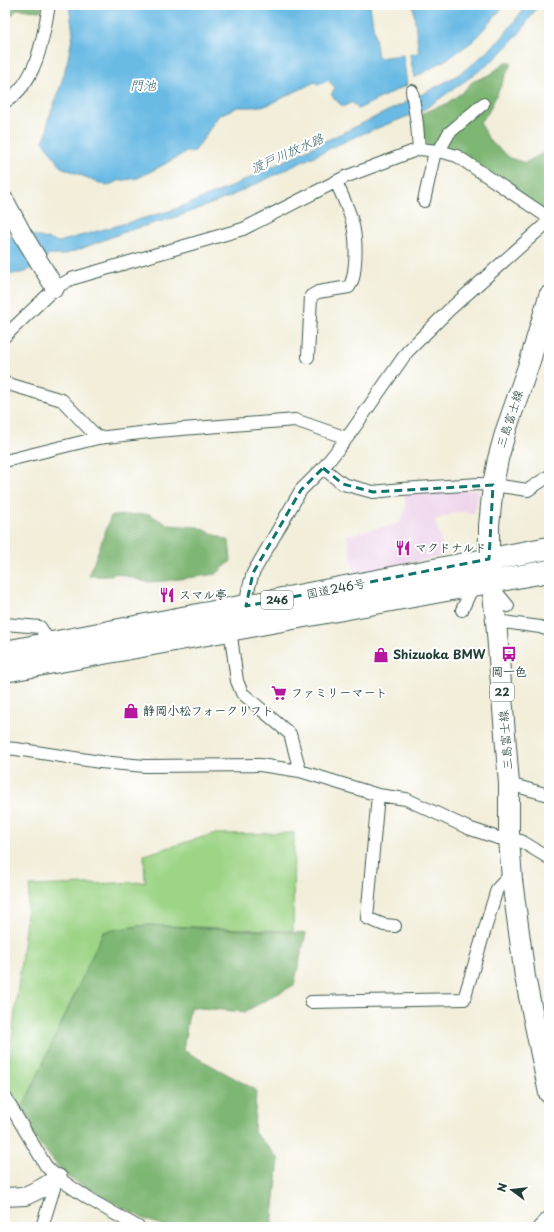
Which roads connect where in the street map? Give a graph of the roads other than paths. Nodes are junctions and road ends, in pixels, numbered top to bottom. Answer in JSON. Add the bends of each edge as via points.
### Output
{"nodes":[{"id":1,"x":49,"y":5,"type":"edge"},
{"id":2,"x":412,"y":91,"type":"dead end"},
{"id":3,"x":5,"y":102,"type":"edge"},
{"id":4,"x":483,"y":104,"type":"dead end"},
{"id":5,"x":419,"y":149,"type":"junction"},
{"id":6,"x":437,"y":151,"type":"junction"},
{"id":7,"x":336,"y":182,"type":"junction"},
{"id":8,"x":5,"y":201,"type":"edge"},
{"id":9,"x":424,"y":201,"type":"dead end"},
{"id":10,"x":549,"y":219,"type":"edge"},
{"id":11,"x":55,"y":288,"type":"junction"},
{"id":12,"x":549,"y":296,"type":"edge"},
{"id":13,"x":5,"y":336,"type":"edge"},
{"id":14,"x":308,"y":357,"type":"dead end"},
{"id":15,"x":5,"y":383,"type":"edge"},
{"id":16,"x":98,"y":438,"type":"junction"},
{"id":17,"x":347,"y":438,"type":"junction"},
{"id":18,"x":5,"y":461,"type":"edge"},
{"id":19,"x":323,"y":468,"type":"junction"},
{"id":20,"x":549,"y":476,"type":"edge"},
{"id":21,"x":493,"y":485,"type":"junction"},
{"id":22,"x":549,"y":548,"type":"edge"},
{"id":23,"x":549,"y":571,"type":"edge"},
{"id":24,"x":485,"y":575,"type":"junction"},
{"id":25,"x":246,"y":606,"type":"junction"},
{"id":26,"x":508,"y":606,"type":"dead end"},
{"id":27,"x":462,"y":610,"type":"dead end"},
{"id":28,"x":496,"y":621,"type":"junction"},
{"id":29,"x":5,"y":624,"type":"edge"},
{"id":30,"x":230,"y":629,"type":"junction"},
{"id":31,"x":549,"y":630,"type":"edge"},
{"id":32,"x":50,"y":643,"type":"junction"},
{"id":33,"x":5,"y":652,"type":"edge"},
{"id":34,"x":5,"y":671,"type":"edge"},
{"id":35,"x":5,"y":748,"type":"edge"},
{"id":36,"x":300,"y":771,"type":"junction"},
{"id":37,"x":509,"y":784,"type":"junction"},
{"id":38,"x":378,"y":795,"type":"junction"},
{"id":39,"x":549,"y":795,"type":"edge"},
{"id":40,"x":509,"y":838,"type":"junction"},
{"id":41,"x":549,"y":858,"type":"edge"},
{"id":42,"x":511,"y":874,"type":"junction"},
{"id":43,"x":395,"y":926,"type":"dead end"},
{"id":44,"x":311,"y":1002,"type":"dead end"},
{"id":45,"x":549,"y":1093,"type":"edge"},
{"id":46,"x":5,"y":1096,"type":"edge"},
{"id":47,"x":53,"y":1181,"type":"junction"},
{"id":48,"x":5,"y":1196,"type":"edge"},
{"id":49,"x":549,"y":1217,"type":"edge"},
{"id":50,"x":42,"y":1227,"type":"edge"},
{"id":51,"x":138,"y":1227,"type":"edge"},
{"id":52,"x":539,"y":1227,"type":"edge"}],
"edges":[{"from":1,"to":3,"type":"street","via":[[42,42],[33,58],[26,82]]},
{"from":2,"to":5,"type":"street"},
{"from":4,"to":6,"type":"street","via":[[449,133]]},
{"from":5,"to":6,"type":"street"},
{"from":5,"to":7,"type":"street"},
{"from":6,"to":9,"type":"street"},
{"from":6,"to":10,"type":"street","via":[[457,156]]},
{"from":7,"to":11,"type":"street","via":[[243,229],[71,279]]},
{"from":7,"to":14,"type":"street","via":[[355,230],[357,248],[354,272],[349,287],[318,292],[311,296]]},
{"from":8,"to":11,"type":"street"},
{"from":10,"to":17,"type":"street","via":[[407,352]]},
{"from":11,"to":13,"type":"street"},
{"from":12,"to":21,"type":"main road","name":"三島富士線","number":"22","via":[[506,430]]},
{"from":15,"to":16,"type":"street","via":[[62,400]]},
{"from":16,"to":17,"type":"street","via":[[295,420]]},
{"from":16,"to":18,"type":"street"},
{"from":17,"to":19,"type":"street"},
{"from":19,"to":21,"type":"street","via":[[343,484],[373,492]]},
{"from":19,"to":25,"type":"street","via":[[301,490],[253,573]]},
{"from":20,"to":21,"type":"street","via":[[528,490]]},
{"from":21,"to":24,"type":"main road","name":"三島富士線","number":"22"},
{"from":22,"to":24,"type":"highway","name":"国道246号","number":"246"},
{"from":23,"to":24,"type":"highway","name":"国道246号","number":"246"},
{"from":24,"to":25,"type":"highway","name":"国道246号","number":"246"},
{"from":24,"to":26,"type":"street"},
{"from":24,"to":27,"type":"street"},
{"from":24,"to":28,"type":"main road","name":"三島富士線","number":"22"},
{"from":24,"to":30,"type":"highway","name":"国道246号","number":"246"},
{"from":25,"to":32,"type":"highway","name":"国道246号","number":"246"},
{"from":28,"to":31,"type":"street"},
{"from":28,"to":37,"type":"main road","name":"三島富士線","number":"22"},
{"from":29,"to":32,"type":"street","via":[[40,627]]},
{"from":30,"to":34,"type":"highway","name":"国道246号","number":"246"},
{"from":30,"to":36,"type":"street","via":[[237,681],[242,694],[290,734]]},
{"from":32,"to":33,"type":"highway","name":"国道246号","number":"246"},
{"from":35,"to":36,"type":"street","via":[[145,766],[260,765]]},
{"from":36,"to":38,"type":"street"},
{"from":37,"to":39,"type":"street"},
{"from":37,"to":40,"type":"main road","name":"三島富士線","number":"22"},
{"from":38,"to":40,"type":"street","via":[[406,799],[468,828],[498,838]]},
{"from":38,"to":43,"type":"street","via":[[367,918],[384,926]]},
{"from":40,"to":41,"type":"street","via":[[520,841]]},
{"from":40,"to":42,"type":"main road","name":"三島富士線","number":"22"},
{"from":42,"to":44,"type":"street","via":[[497,889],[464,999]]},
{"from":42,"to":45,"type":"main road","name":"三島富士線","number":"22","via":[[525,977]]},
{"from":46,"to":47,"type":"street"},
{"from":47,"to":48,"type":"street","via":[[24,1196]]},
{"from":47,"to":50,"type":"street","via":[[54,1188]]},
{"from":47,"to":51,"type":"street"},
{"from":49,"to":52,"type":"street"}]}
